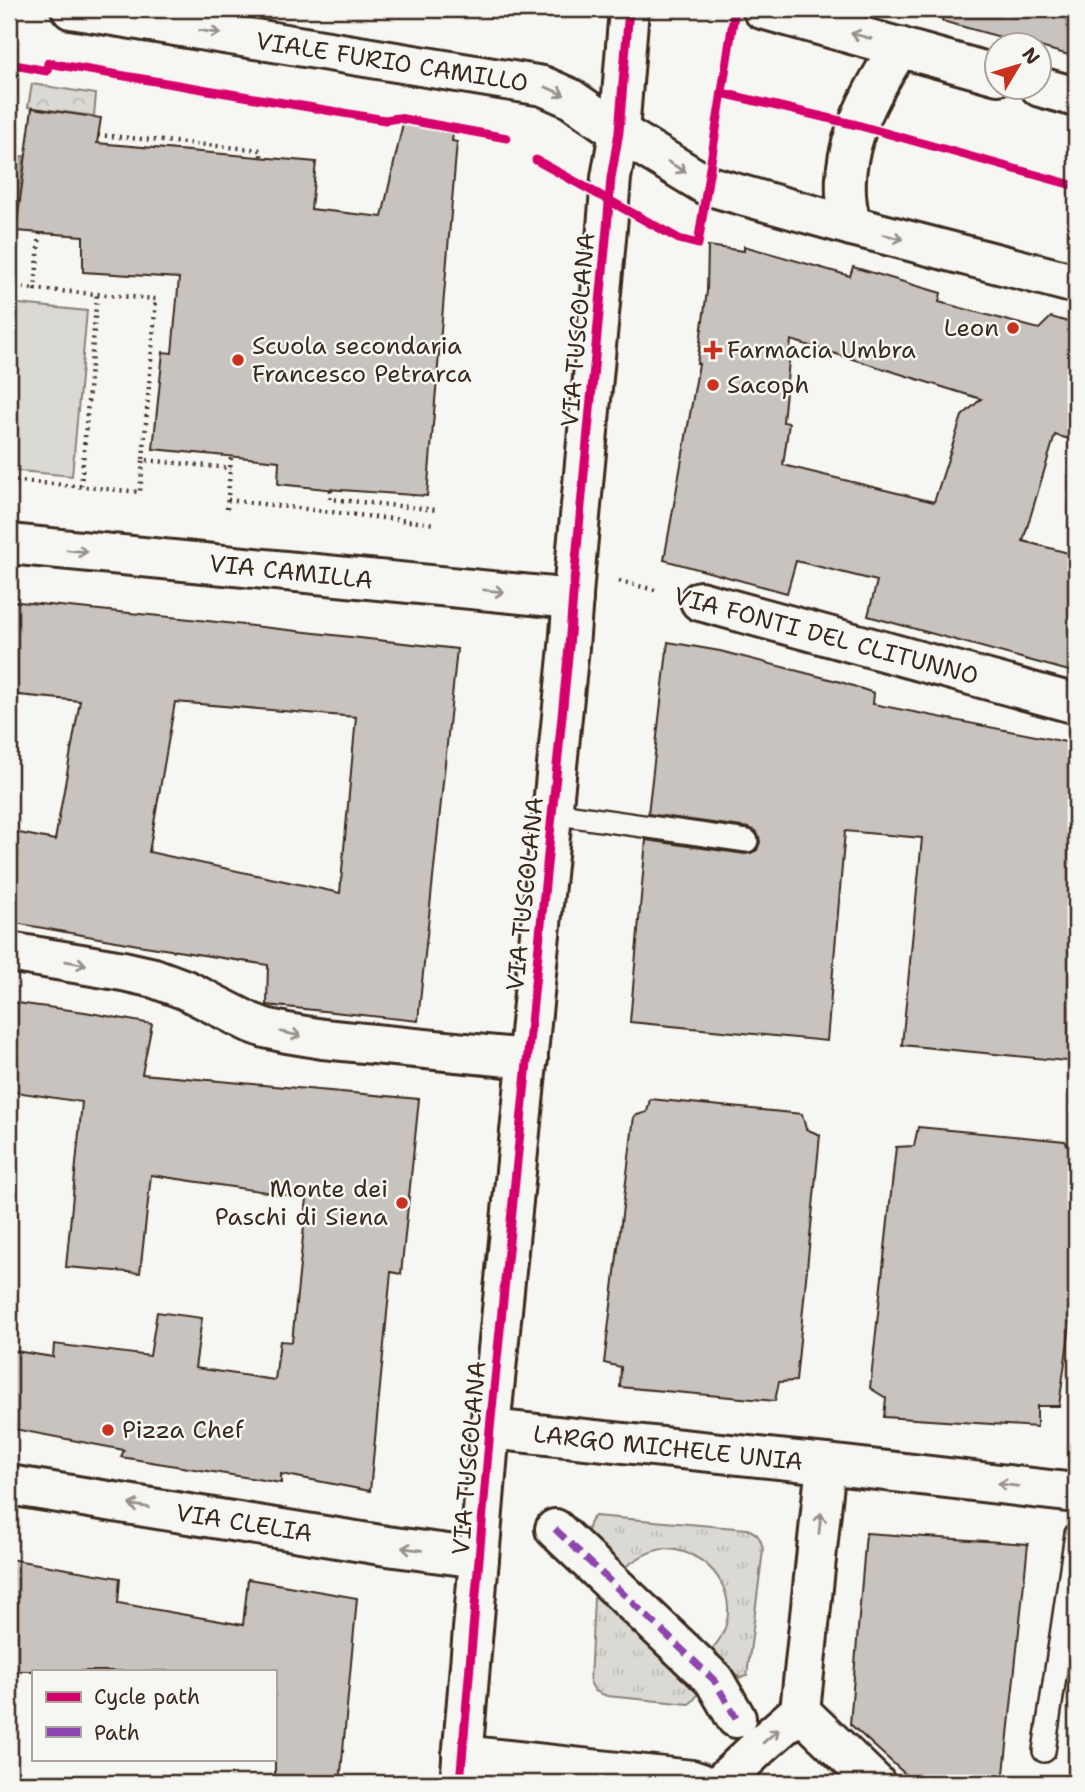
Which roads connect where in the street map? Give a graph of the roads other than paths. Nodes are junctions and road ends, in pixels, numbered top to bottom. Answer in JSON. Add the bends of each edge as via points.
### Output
{"nodes":[{"id":1,"x":71,"y":9,"type":"edge"},
{"id":2,"x":629,"y":9,"type":"edge"},
{"id":3,"x":762,"y":9,"type":"edge"},
{"id":4,"x":901,"y":47,"type":"junction"},
{"id":5,"x":984,"y":71,"type":"edge"},
{"id":6,"x":1054,"y":91,"type":"edge"},
{"id":7,"x":1076,"y":97,"type":"edge"},
{"id":8,"x":619,"y":132,"type":"junction"},
{"id":9,"x":852,"y":226,"type":"junction"},
{"id":10,"x":1076,"y":284,"type":"edge"},
{"id":11,"x":9,"y":544,"type":"edge"},
{"id":12,"x":574,"y":585,"type":"junction"},
{"id":13,"x":700,"y":601,"type":"road end"},
{"id":14,"x":1076,"y":704,"type":"edge"},
{"id":15,"x":552,"y":813,"type":"junction"},
{"id":16,"x":747,"y":841,"type":"dead end"},
{"id":17,"x":9,"y":952,"type":"edge"},
{"id":18,"x":528,"y":1059,"type":"junction"},
{"id":19,"x":490,"y":1429,"type":"junction"},
{"id":20,"x":827,"y":1464,"type":"junction"},
{"id":21,"x":9,"y":1485,"type":"edge"},
{"id":22,"x":1076,"y":1493,"type":"edge"},
{"id":23,"x":555,"y":1529,"type":"dead end"},
{"id":24,"x":1076,"y":1534,"type":"edge"},
{"id":25,"x":479,"y":1558,"type":"junction"},
{"id":26,"x":800,"y":1711,"type":"junction"},
{"id":27,"x":736,"y":1718,"type":"dead end"},
{"id":28,"x":1044,"y":1751,"type":"dead end"},
{"id":29,"x":461,"y":1769,"type":"edge"},
{"id":30,"x":606,"y":1777,"type":"edge"},
{"id":31,"x":701,"y":1783,"type":"edge"},
{"id":32,"x":721,"y":1783,"type":"edge"},
{"id":33,"x":876,"y":1783,"type":"edge"}],
"edges":[{"from":1,"to":8,"type":"street","name":"VIALE FURIO CAMILLO","one_way":true,"via":[[543,86],[570,98]]},
{"from":2,"to":8,"type":"street","name":"VIA TUSCOLANA"},
{"from":4,"to":3,"type":"street","one_way":true},
{"from":4,"to":5,"type":"street"},
{"from":4,"to":9,"type":"street","via":[[858,125],[845,181]]},
{"from":6,"to":7,"type":"street"},
{"from":8,"to":9,"type":"street","name":"VIALE FURIO CAMILLO","one_way":true,"via":[[706,185]]},
{"from":8,"to":12,"type":"street","name":"VIA TUSCOLANA"},
{"from":9,"to":10,"type":"street","name":"VIALE FURIO CAMILLO","one_way":true},
{"from":11,"to":12,"type":"street","name":"VIA CAMILLA","one_way":true},
{"from":12,"to":15,"type":"street","name":"VIA TUSCOLANA"},
{"from":13,"to":14,"type":"street","name":"VIA FONTI DEL CLITUNNO"},
{"from":15,"to":16,"type":"lane"},
{"from":15,"to":18,"type":"street","name":"VIA TUSCOLANA"},
{"from":17,"to":18,"type":"street","one_way":true,"via":[[146,976],[186,990],[249,1022],[287,1033]]},
{"from":18,"to":19,"type":"street","name":"VIA TUSCOLANA"},
{"from":19,"to":20,"type":"street","name":"LARGO MICHELE UNIA"},
{"from":19,"to":25,"type":"street","name":"VIA TUSCOLANA"},
{"from":22,"to":20,"type":"street","one_way":true},
{"from":26,"to":20,"type":"street","name":"LARGO MICHELE UNIA","one_way":true},
{"from":25,"to":21,"type":"street","name":"VIA CLELIA","one_way":true},
{"from":23,"to":27,"type":"street","via":[[714,1680]]},
{"from":24,"to":28,"type":"lane"},
{"from":25,"to":29,"type":"street","name":"VIA TUSCOLANA"},
{"from":32,"to":26,"type":"street","one_way":true},
{"from":26,"to":33,"type":"street"},
{"from":29,"to":30,"type":"street"},
{"from":30,"to":31,"type":"street"}]}
